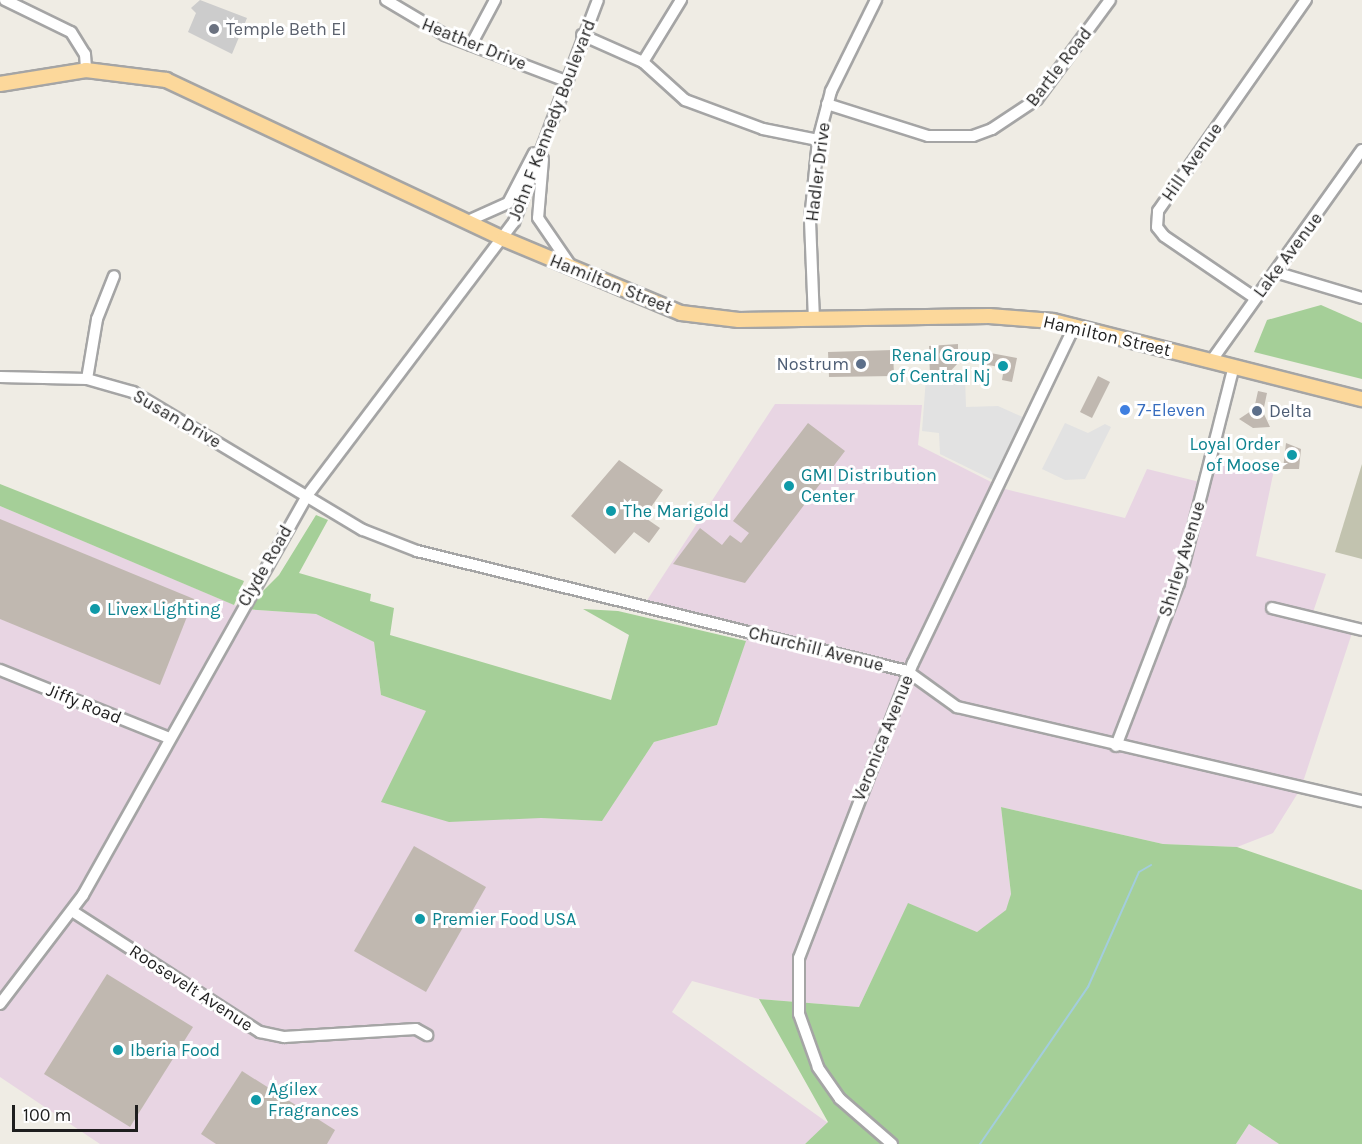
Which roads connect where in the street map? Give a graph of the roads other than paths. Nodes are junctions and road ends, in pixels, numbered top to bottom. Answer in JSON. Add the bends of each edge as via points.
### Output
{"nodes":[{"id":1,"x":5,"y":0,"type":"edge"},
{"id":2,"x":386,"y":0,"type":"edge"},
{"id":3,"x":495,"y":0,"type":"edge"},
{"id":4,"x":598,"y":0,"type":"edge"},
{"id":5,"x":681,"y":0,"type":"edge"},
{"id":6,"x":876,"y":0,"type":"edge"},
{"id":7,"x":1110,"y":0,"type":"edge"},
{"id":8,"x":1306,"y":0,"type":"edge"},
{"id":9,"x":582,"y":35,"type":"junction"},
{"id":10,"x":471,"y":45,"type":"junction"},
{"id":11,"x":643,"y":62,"type":"junction"},
{"id":12,"x":86,"y":70,"type":"junction"},
{"id":13,"x":566,"y":81,"type":"junction"},
{"id":14,"x":0,"y":84,"type":"edge"},
{"id":15,"x":827,"y":104,"type":"junction"},
{"id":16,"x":550,"y":123,"type":"junction"},
{"id":17,"x":818,"y":140,"type":"junction"},
{"id":18,"x":1362,"y":150,"type":"edge"},
{"id":19,"x":470,"y":220,"type":"junction"},
{"id":20,"x":504,"y":239,"type":"junction"},
{"id":21,"x":574,"y":270,"type":"junction"},
{"id":22,"x":1275,"y":272,"type":"junction"},
{"id":23,"x":114,"y":276,"type":"dead end"},
{"id":24,"x":1255,"y":298,"type":"junction"},
{"id":25,"x":1362,"y":298,"type":"edge"},
{"id":26,"x":814,"y":320,"type":"junction"},
{"id":27,"x":1075,"y":325,"type":"junction"},
{"id":28,"x":1212,"y":360,"type":"junction"},
{"id":29,"x":1234,"y":366,"type":"junction"},
{"id":30,"x":0,"y":377,"type":"edge"},
{"id":31,"x":87,"y":380,"type":"junction"},
{"id":32,"x":1362,"y":399,"type":"edge"},
{"id":33,"x":306,"y":497,"type":"junction"},
{"id":34,"x":1272,"y":608,"type":"dead end"},
{"id":35,"x":1362,"y":630,"type":"edge"},
{"id":36,"x":0,"y":670,"type":"edge"},
{"id":37,"x":910,"y":673,"type":"junction"},
{"id":38,"x":169,"y":738,"type":"junction"},
{"id":39,"x":1116,"y":746,"type":"junction"},
{"id":40,"x":1362,"y":801,"type":"edge"},
{"id":41,"x":72,"y":911,"type":"junction"},
{"id":42,"x":0,"y":1004,"type":"edge"},
{"id":43,"x":427,"y":1035,"type":"dead end"},
{"id":44,"x":892,"y":1144,"type":"edge"}],
"edges":[{"from":1,"to":12,"type":"street","via":[[71,32],[85,54]]},
{"from":2,"to":10,"type":"street","name":"Heather Drive","via":[[403,14]]},
{"from":3,"to":10,"type":"street"},
{"from":4,"to":9,"type":"street","name":"John F Kennedy Boulevard"},
{"from":5,"to":11,"type":"street"},
{"from":6,"to":15,"type":"street","name":"Hadler Drive"},
{"from":7,"to":15,"type":"street","name":"Bartle Road","via":[[1037,99],[992,129],[973,136],[928,136]]},
{"from":8,"to":24,"type":"street","name":"Hill Avenue","via":[[1158,211],[1157,227],[1164,236]]},
{"from":9,"to":11,"type":"street"},
{"from":9,"to":13,"type":"street","name":"John F Kennedy Boulevard"},
{"from":10,"to":13,"type":"street","name":"Heather Drive"},
{"from":11,"to":17,"type":"street","via":[[685,100],[763,129]]},
{"from":12,"to":14,"type":"main road","name":"Hamilton Street"},
{"from":12,"to":19,"type":"main road","name":"Hamilton Street","via":[[166,80]]},
{"from":13,"to":16,"type":"street","name":"John F Kennedy Boulevard"},
{"from":15,"to":17,"type":"street","name":"Hadler Drive"},
{"from":16,"to":19,"type":"street","via":[[508,202]]},
{"from":16,"to":20,"type":"street","name":"John F Kennedy Boulevard","via":[[523,205]]},
{"from":16,"to":21,"type":"street","via":[[538,218]]},
{"from":17,"to":26,"type":"street","name":"Hadler Drive","via":[[810,220]]},
{"from":18,"to":22,"type":"street","name":"Lake Avenue"},
{"from":19,"to":20,"type":"main road","name":"Hamilton Street"},
{"from":20,"to":21,"type":"main road","name":"Hamilton Street"},
{"from":20,"to":33,"type":"street","name":"Clyde Road"},
{"from":21,"to":26,"type":"main road","name":"Hamilton Street","via":[[681,313],[731,320]]},
{"from":22,"to":24,"type":"street","name":"Lake Avenue"},
{"from":22,"to":25,"type":"street"},
{"from":23,"to":31,"type":"street","via":[[97,319]]},
{"from":24,"to":28,"type":"street","name":"Lake Avenue"},
{"from":26,"to":27,"type":"main road","name":"Hamilton Street","via":[[989,316]]},
{"from":27,"to":28,"type":"main road","name":"Hamilton Street"},
{"from":27,"to":37,"type":"street","name":"Veronica Avenue"},
{"from":28,"to":29,"type":"main road","name":"Hamilton Street"},
{"from":29,"to":32,"type":"main road","name":"Hamilton Street"},
{"from":29,"to":39,"type":"street","name":"Shirley Avenue","via":[[1179,583]]},
{"from":30,"to":31,"type":"street","name":"Susan Drive"},
{"from":31,"to":33,"type":"street","name":"Susan Drive","via":[[153,403]]},
{"from":33,"to":37,"type":"street","name":"Churchill Avenue","via":[[363,530],[417,551]]},
{"from":33,"to":38,"type":"street","name":"Clyde Road"},
{"from":34,"to":35,"type":"street"},
{"from":36,"to":38,"type":"street","name":"Jiffy Road"},
{"from":37,"to":39,"type":"street","name":"Churchill Avenue","via":[[957,707]]},
{"from":37,"to":44,"type":"street","name":"Veronica Avenue","via":[[806,930],[797,976],[799,1014],[818,1067],[840,1100]]},
{"from":38,"to":41,"type":"street","name":"Clyde Road"},
{"from":39,"to":40,"type":"street","name":"Churchill Avenue"},
{"from":41,"to":42,"type":"street","name":"Clyde Road"},
{"from":41,"to":43,"type":"street","name":"Roosevelt Avenue","via":[[260,1032],[284,1037],[416,1029]]}]}
